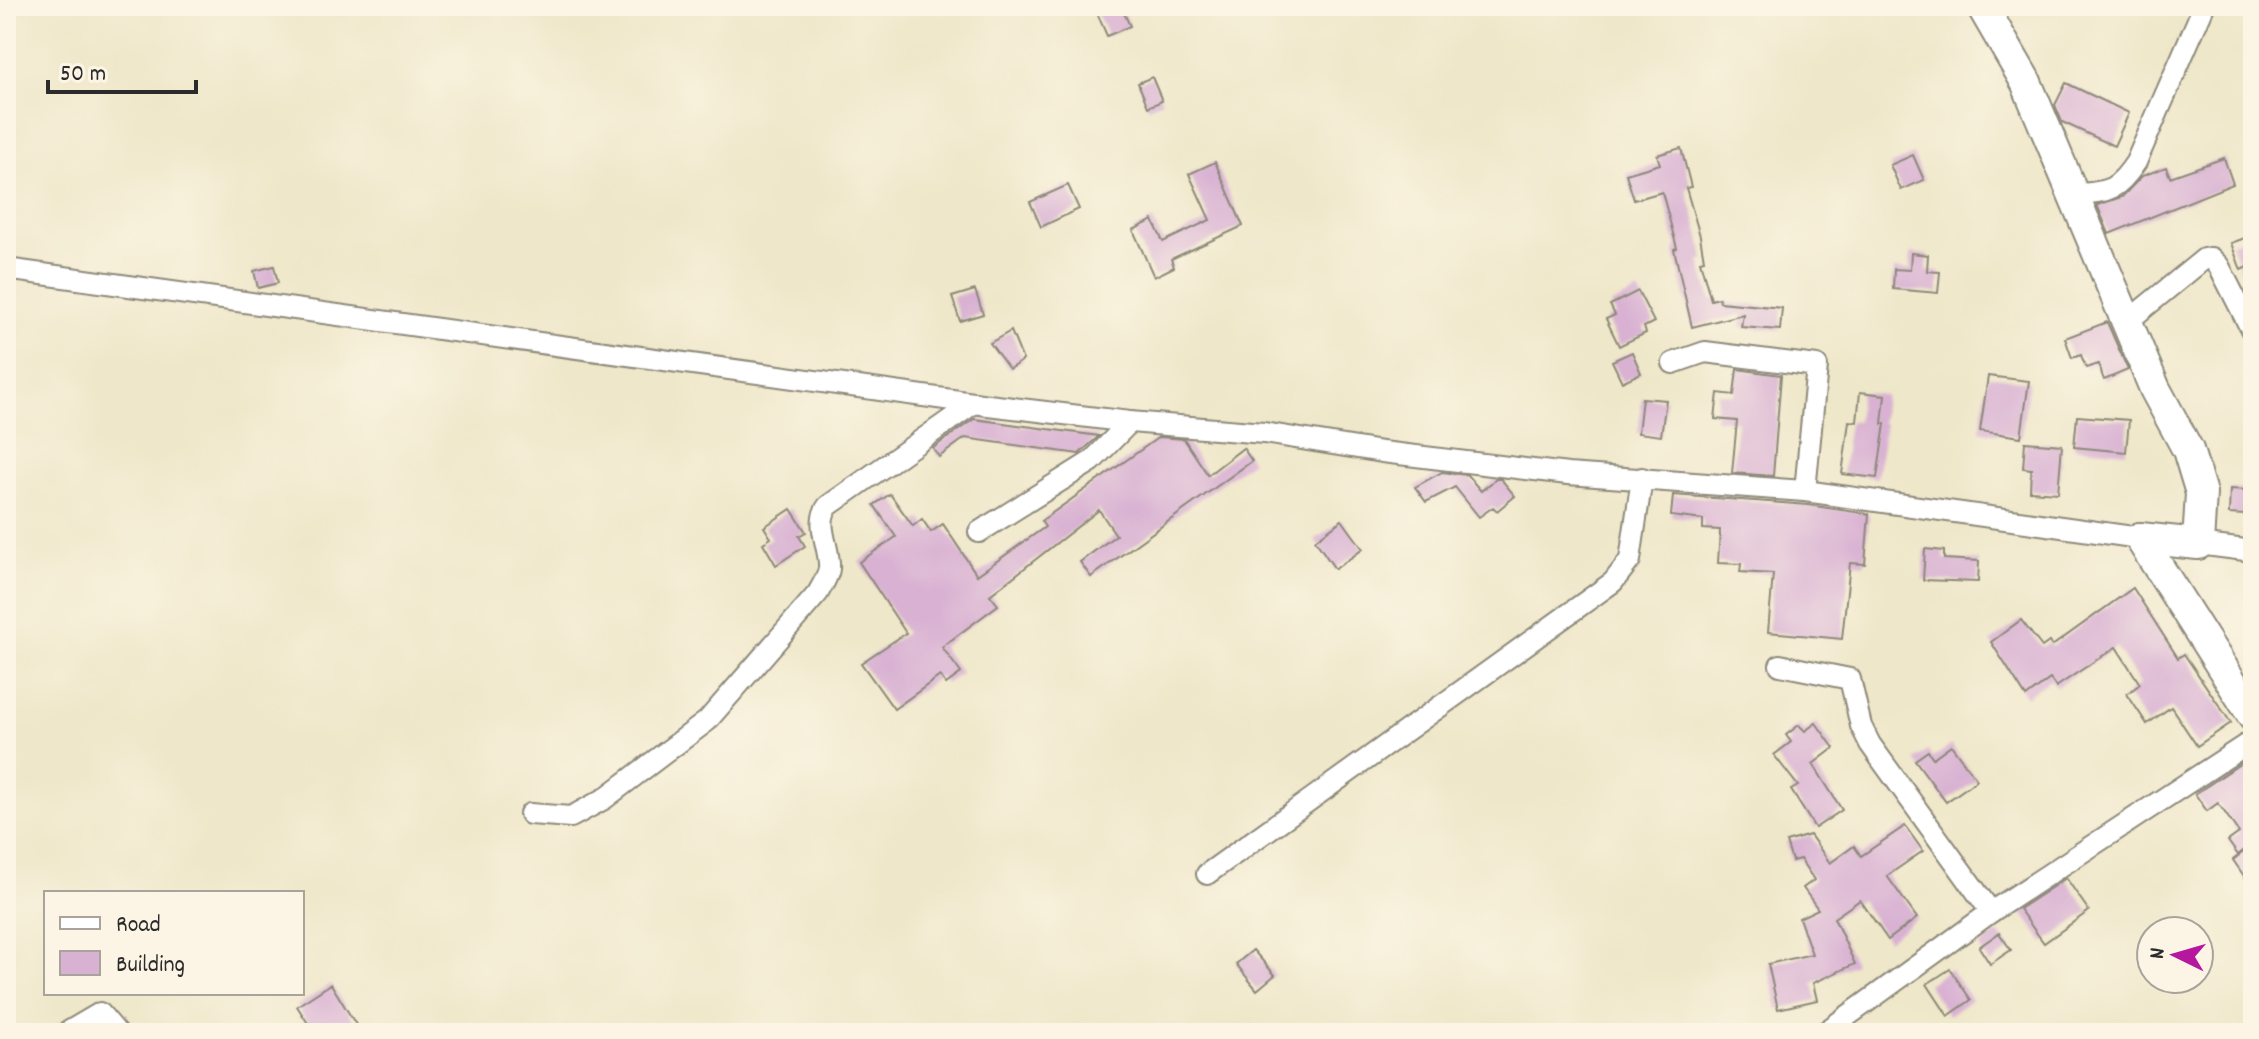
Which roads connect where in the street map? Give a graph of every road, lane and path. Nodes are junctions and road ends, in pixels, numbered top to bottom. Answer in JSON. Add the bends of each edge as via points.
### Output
{"nodes":[{"id":1,"x":2204,"y":6,"type":"edge"},
{"id":2,"x":1987,"y":9,"type":"edge"},
{"id":3,"x":2071,"y":195,"type":"junction"},
{"id":4,"x":6,"y":269,"type":"edge"},
{"id":5,"x":2128,"y":321,"type":"junction"},
{"id":6,"x":2253,"y":333,"type":"edge"},
{"id":7,"x":1673,"y":363,"type":"dead end"},
{"id":8,"x":974,"y":403,"type":"junction"},
{"id":9,"x":1130,"y":422,"type":"junction"},
{"id":10,"x":1642,"y":478,"type":"junction"},
{"id":11,"x":1805,"y":491,"type":"junction"},
{"id":12,"x":979,"y":532,"type":"dead end"},
{"id":13,"x":2140,"y":538,"type":"junction"},
{"id":14,"x":2198,"y":544,"type":"junction"},
{"id":15,"x":2253,"y":551,"type":"edge"},
{"id":16,"x":1780,"y":665,"type":"dead end"},
{"id":17,"x":2253,"y":716,"type":"edge"},
{"id":18,"x":2253,"y":740,"type":"edge"},
{"id":19,"x":530,"y":814,"type":"dead end"},
{"id":20,"x":1207,"y":874,"type":"dead end"},
{"id":21,"x":1991,"y":912,"type":"junction"},
{"id":22,"x":66,"y":1033,"type":"edge"},
{"id":23,"x":117,"y":1033,"type":"edge"},
{"id":24,"x":1824,"y":1033,"type":"edge"}],
"edges":[{"from":1,"to":3,"type":"street","via":[[2122,183],[2109,191]]},
{"from":2,"to":3,"type":"street","via":[[2026,82]]},
{"from":3,"to":5,"type":"street"},
{"from":4,"to":8,"type":"street"},
{"from":5,"to":6,"type":"street","via":[[2211,258]]},
{"from":5,"to":14,"type":"street","via":[[2198,474]]},
{"from":7,"to":11,"type":"street","via":[[1705,352],[1817,366]]},
{"from":8,"to":9,"type":"street"},
{"from":8,"to":19,"type":"street","via":[[828,506],[821,522],[829,572],[818,593],[707,721],[604,799],[571,817]]},
{"from":9,"to":10,"type":"street","via":[[1264,433],[1568,474]]},
{"from":9,"to":12,"type":"street","via":[[1092,461]]},
{"from":10,"to":11,"type":"street"},
{"from":10,"to":20,"type":"street","via":[[1630,560],[1613,582]]},
{"from":11,"to":13,"type":"street"},
{"from":13,"to":14,"type":"street"},
{"from":13,"to":17,"type":"street"},
{"from":14,"to":15,"type":"street"},
{"from":16,"to":21,"type":"street","via":[[1850,679],[1870,744]]},
{"from":18,"to":21,"type":"street"},
{"from":21,"to":24,"type":"street"},
{"from":22,"to":23,"type":"street","via":[[100,1013]]}]}
